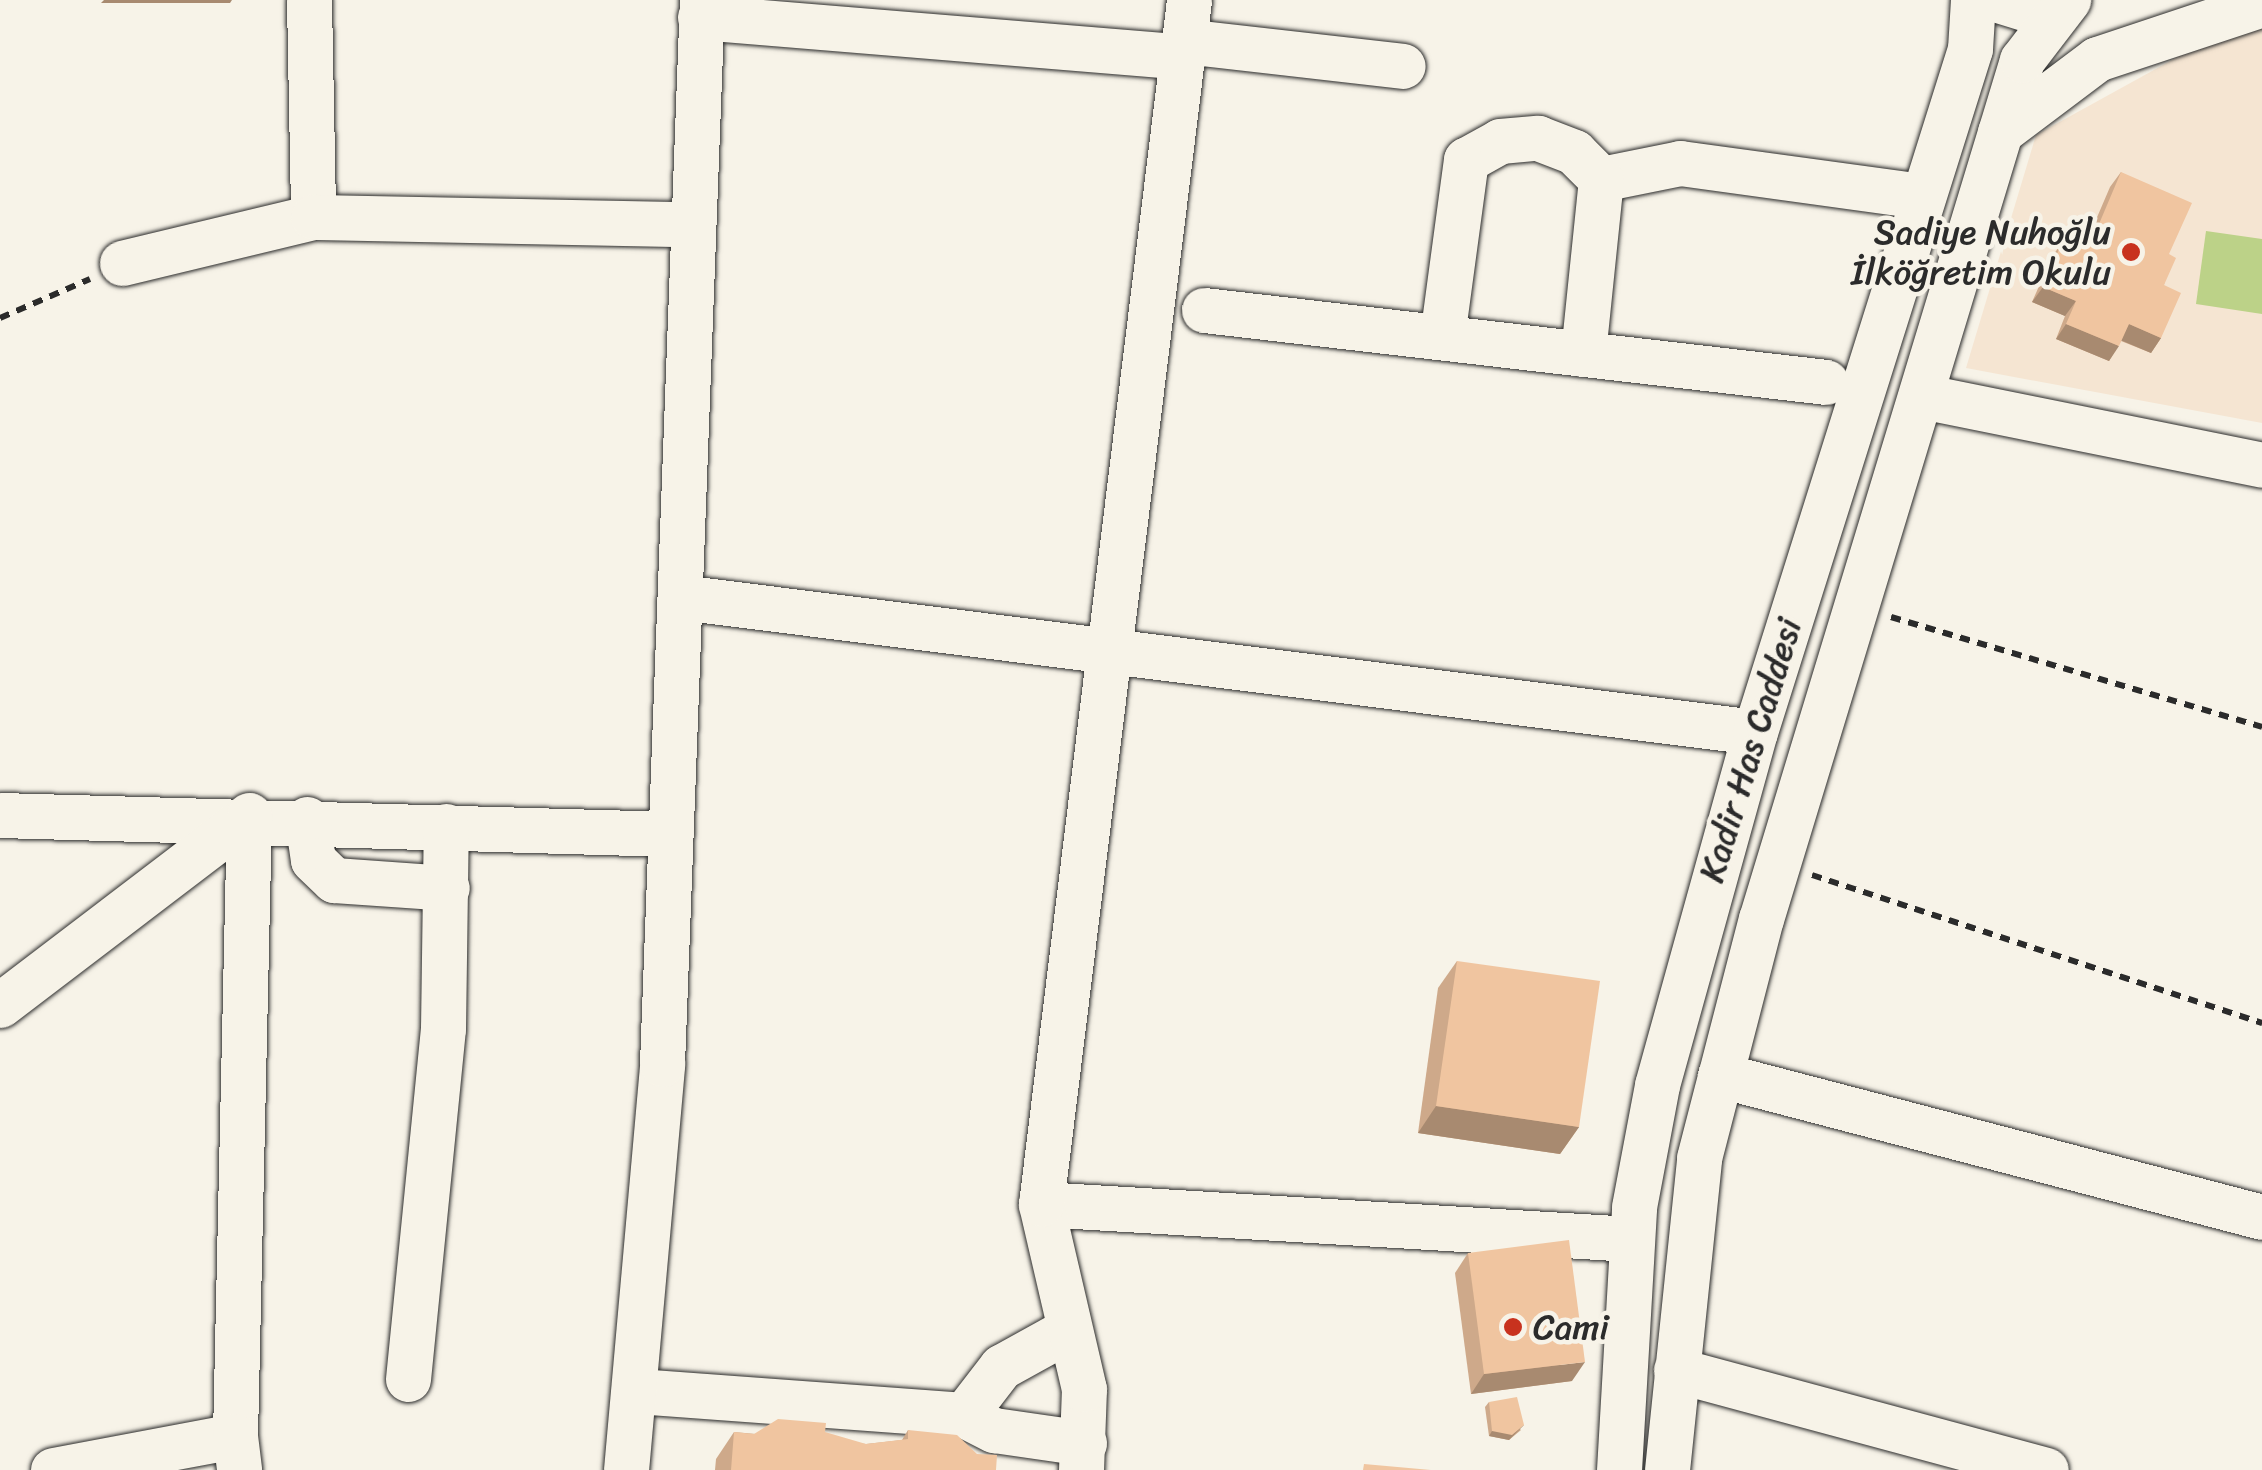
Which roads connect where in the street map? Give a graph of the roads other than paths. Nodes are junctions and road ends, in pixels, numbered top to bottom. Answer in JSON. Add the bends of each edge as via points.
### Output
{"nodes":[{"id":1,"x":308,"y":0,"type":"edge"},
{"id":2,"x":1973,"y":0,"type":"edge"},
{"id":3,"x":1998,"y":0,"type":"edge"},
{"id":4,"x":2067,"y":0,"type":"edge"},
{"id":5,"x":2262,"y":4,"type":"edge"},
{"id":6,"x":701,"y":9,"type":"edge"},
{"id":7,"x":1185,"y":33,"type":"edge"},
{"id":8,"x":1403,"y":66,"type":"dead end"},
{"id":9,"x":2000,"y":132,"type":"junction"},
{"id":10,"x":1601,"y":179,"type":"junction"},
{"id":11,"x":1922,"y":196,"type":"junction"},
{"id":12,"x":313,"y":217,"type":"junction"},
{"id":13,"x":690,"y":224,"type":"junction"},
{"id":14,"x":122,"y":263,"type":"road end"},
{"id":15,"x":1204,"y":310,"type":"dead end"},
{"id":16,"x":1442,"y":337,"type":"junction"},
{"id":17,"x":1583,"y":354,"type":"junction"},
{"id":18,"x":1826,"y":382,"type":"dead end"},
{"id":19,"x":1921,"y":396,"type":"junction"},
{"id":20,"x":2262,"y":465,"type":"edge"},
{"id":21,"x":680,"y":598,"type":"junction"},
{"id":22,"x":1104,"y":656,"type":"junction"},
{"id":23,"x":1755,"y":732,"type":"junction"},
{"id":24,"x":0,"y":815,"type":"edge"},
{"id":25,"x":249,"y":816,"type":"junction"},
{"id":26,"x":307,"y":819,"type":"junction"},
{"id":27,"x":446,"y":826,"type":"junction"},
{"id":28,"x":670,"y":834,"type":"junction"},
{"id":29,"x":447,"y":888,"type":"junction"},
{"id":30,"x":0,"y":1006,"type":"edge"},
{"id":31,"x":1720,"y":1075,"type":"junction"},
{"id":32,"x":1041,"y":1204,"type":"junction"},
{"id":33,"x":2262,"y":1218,"type":"edge"},
{"id":34,"x":1631,"y":1239,"type":"junction"},
{"id":35,"x":1068,"y":1330,"type":"junction"},
{"id":36,"x":1676,"y":1370,"type":"junction"},
{"id":37,"x":408,"y":1379,"type":"dead end"},
{"id":38,"x":637,"y":1391,"type":"junction"},
{"id":39,"x":964,"y":1415,"type":"junction"},
{"id":40,"x":237,"y":1453,"type":"edge"},
{"id":41,"x":1082,"y":1456,"type":"edge"},
{"id":42,"x":53,"y":1470,"type":"edge"},
{"id":43,"x":626,"y":1470,"type":"edge"},
{"id":44,"x":1618,"y":1470,"type":"edge"},
{"id":45,"x":1667,"y":1470,"type":"edge"},
{"id":46,"x":2046,"y":1470,"type":"edge"}],
"edges":[{"from":1,"to":12,"type":"street"},
{"from":2,"to":11,"type":"street","name":"Kadir Has Caddesi","via":[[1970,49]]},
{"from":3,"to":4,"type":"street","via":[[2034,10]]},
{"from":4,"to":9,"type":"street","name":"Kadir Has Caddesi","via":[[2022,60]]},
{"from":5,"to":9,"type":"street","via":[[2097,59]]},
{"from":6,"to":7,"type":"street"},
{"from":6,"to":13,"type":"street"},
{"from":7,"to":8,"type":"street"},
{"from":7,"to":22,"type":"street"},
{"from":9,"to":19,"type":"street","name":"Kadir Has Caddesi"},
{"from":10,"to":11,"type":"street","via":[[1680,163]]},
{"from":10,"to":16,"type":"street","via":[[1574,152],[1538,138],[1500,141],[1466,160]]},
{"from":10,"to":17,"type":"street"},
{"from":11,"to":23,"type":"street","name":"Kadir Has Caddesi"},
{"from":12,"to":13,"type":"street"},
{"from":12,"to":14,"type":"street"},
{"from":13,"to":21,"type":"street"},
{"from":15,"to":16,"type":"street"},
{"from":16,"to":17,"type":"street"},
{"from":17,"to":18,"type":"street"},
{"from":19,"to":20,"type":"street"},
{"from":19,"to":31,"type":"street","name":"Kadir Has Caddesi"},
{"from":21,"to":22,"type":"street"},
{"from":21,"to":28,"type":"street"},
{"from":22,"to":23,"type":"street"},
{"from":22,"to":32,"type":"street"},
{"from":23,"to":34,"type":"street","name":"Kadir Has Caddesi","via":[[1657,1085]]},
{"from":24,"to":25,"type":"street"},
{"from":25,"to":26,"type":"street"},
{"from":25,"to":30,"type":"street"},
{"from":25,"to":40,"type":"street"},
{"from":26,"to":27,"type":"street"},
{"from":26,"to":29,"type":"street","via":[[313,860],[334,880]]},
{"from":27,"to":28,"type":"street"},
{"from":27,"to":29,"type":"street"},
{"from":28,"to":38,"type":"street"},
{"from":29,"to":37,"type":"street","via":[[443,1029]]},
{"from":31,"to":33,"type":"street"},
{"from":31,"to":36,"type":"street","name":"Kadir Has Caddesi","via":[[1690,1218]]},
{"from":32,"to":34,"type":"street"},
{"from":32,"to":35,"type":"street"},
{"from":34,"to":44,"type":"street","name":"Kadir Has Caddesi"},
{"from":35,"to":39,"type":"street","via":[[1002,1367]]},
{"from":35,"to":41,"type":"street","via":[[1084,1390]]},
{"from":36,"to":45,"type":"street","name":"Kadir Has Caddesi"},
{"from":36,"to":46,"type":"street"},
{"from":38,"to":39,"type":"street"},
{"from":38,"to":43,"type":"street"},
{"from":39,"to":41,"type":"street"},
{"from":40,"to":42,"type":"street"}]}
